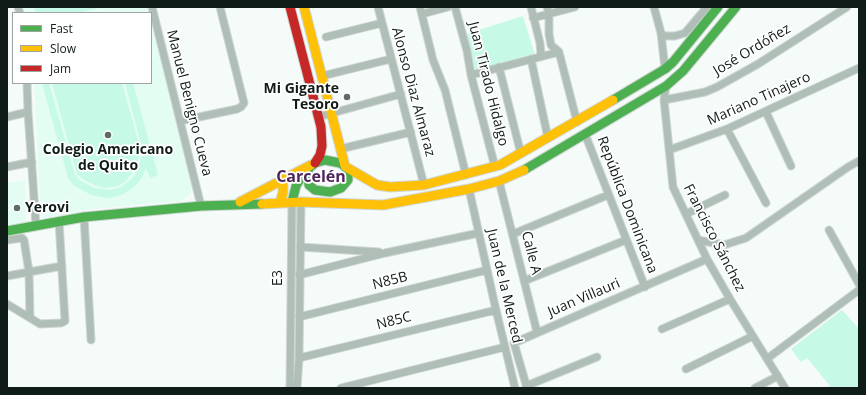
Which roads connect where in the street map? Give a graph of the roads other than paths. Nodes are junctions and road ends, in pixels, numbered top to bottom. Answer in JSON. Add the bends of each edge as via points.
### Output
{"nodes":[{"id":1,"x":152,"y":7,"type":"edge"},
{"id":2,"x":220,"y":7,"type":"edge"},
{"id":3,"x":290,"y":7,"type":"edge"},
{"id":4,"x":304,"y":7,"type":"edge"},
{"id":5,"x":378,"y":7,"type":"edge"},
{"id":6,"x":448,"y":7,"type":"edge"},
{"id":7,"x":455,"y":7,"type":"edge"},
{"id":8,"x":531,"y":7,"type":"edge"},
{"id":9,"x":575,"y":7,"type":"edge"},
{"id":10,"x":654,"y":7,"type":"edge"},
{"id":11,"x":707,"y":7,"type":"edge"},
{"id":12,"x":718,"y":7,"type":"edge"},
{"id":13,"x":736,"y":7,"type":"edge"},
{"id":14,"x":847,"y":7,"type":"edge"},
{"id":15,"x":421,"y":11,"type":"edge"},
{"id":16,"x":548,"y":11,"type":"edge"},
{"id":17,"x":699,"y":11,"type":"edge"},
{"id":18,"x":533,"y":18,"type":"junction"},
{"id":19,"x":382,"y":22,"type":"junction"},
{"id":20,"x":661,"y":32,"type":"junction"},
{"id":21,"x":326,"y":37,"type":"dead end"},
{"id":22,"x":540,"y":43,"type":"junction"},
{"id":23,"x":552,"y":46,"type":"junction"},
{"id":24,"x":559,"y":52,"type":"junction"},
{"id":25,"x":540,"y":57,"type":"junction"},
{"id":26,"x":391,"y":59,"type":"junction"},
{"id":27,"x":531,"y":59,"type":"junction"},
{"id":28,"x":499,"y":67,"type":"junction"},
{"id":29,"x":859,"y":68,"type":"edge"},
{"id":30,"x":665,"y":69,"type":"junction"},
{"id":31,"x":471,"y":75,"type":"junction"},
{"id":32,"x":322,"y":76,"type":"junction"},
{"id":33,"x":27,"y":84,"type":"edge"},
{"id":34,"x":666,"y":86,"type":"junction"},
{"id":35,"x":401,"y":94,"type":"junction"},
{"id":36,"x":664,"y":100,"type":"junction"},
{"id":37,"x":28,"y":112,"type":"junction"},
{"id":38,"x":766,"y":112,"type":"junction"},
{"id":39,"x":331,"y":113,"type":"junction"},
{"id":40,"x":7,"y":117,"type":"edge"},
{"id":41,"x":318,"y":117,"type":"junction"},
{"id":42,"x":180,"y":121,"type":"junction"},
{"id":43,"x":577,"y":122,"type":"junction"},
{"id":44,"x":727,"y":129,"type":"junction"},
{"id":45,"x":410,"y":132,"type":"junction"},
{"id":46,"x":585,"y":134,"type":"junction"},
{"id":47,"x":548,"y":138,"type":"junction"},
{"id":48,"x":340,"y":149,"type":"junction"},
{"id":49,"x":669,"y":150,"type":"junction"},
{"id":50,"x":521,"y":154,"type":"junction"},
{"id":51,"x":859,"y":161,"type":"edge"},
{"id":52,"x":32,"y":162,"type":"junction"},
{"id":53,"x":791,"y":166,"type":"dead end"},
{"id":54,"x":7,"y":167,"type":"edge"},
{"id":55,"x":311,"y":167,"type":"junction"},
{"id":56,"x":345,"y":167,"type":"junction"},
{"id":57,"x":495,"y":167,"type":"junction"},
{"id":58,"x":466,"y":175,"type":"junction"},
{"id":59,"x":283,"y":180,"type":"junction"},
{"id":60,"x":499,"y":180,"type":"junction"},
{"id":61,"x":424,"y":185,"type":"junction"},
{"id":62,"x":469,"y":189,"type":"junction"},
{"id":63,"x":323,"y":192,"type":"junction"},
{"id":64,"x":608,"y":195,"type":"junction"},
{"id":65,"x":725,"y":195,"type":"dead end"},
{"id":66,"x":280,"y":202,"type":"junction"},
{"id":67,"x":297,"y":202,"type":"junction"},
{"id":68,"x":766,"y":203,"type":"dead end"},
{"id":69,"x":235,"y":204,"type":"junction"},
{"id":70,"x":201,"y":206,"type":"junction"},
{"id":71,"x":686,"y":214,"type":"junction"},
{"id":72,"x":84,"y":217,"type":"junction"},
{"id":73,"x":59,"y":222,"type":"junction"},
{"id":74,"x":36,"y":226,"type":"junction"},
{"id":75,"x":829,"y":230,"type":"dead end"},
{"id":76,"x":7,"y":231,"type":"edge"},
{"id":77,"x":479,"y":233,"type":"junction"},
{"id":78,"x":512,"y":234,"type":"junction"},
{"id":79,"x":7,"y":240,"type":"edge"},
{"id":80,"x":626,"y":240,"type":"junction"},
{"id":81,"x":698,"y":240,"type":"junction"},
{"id":82,"x":300,"y":247,"type":"junction"},
{"id":83,"x":385,"y":253,"type":"junction"},
{"id":84,"x":707,"y":259,"type":"junction"},
{"id":85,"x":62,"y":266,"type":"junction"},
{"id":86,"x":487,"y":270,"type":"junction"},
{"id":87,"x":29,"y":272,"type":"junction"},
{"id":88,"x":299,"y":275,"type":"junction"},
{"id":89,"x":7,"y":276,"type":"edge"},
{"id":90,"x":524,"y":280,"type":"junction"},
{"id":91,"x":645,"y":287,"type":"junction"},
{"id":92,"x":859,"y":289,"type":"edge"},
{"id":93,"x":730,"y":299,"type":"junction"},
{"id":94,"x":7,"y":304,"type":"edge"},
{"id":95,"x":496,"y":310,"type":"junction"},
{"id":96,"x":299,"y":316,"type":"junction"},
{"id":97,"x":30,"y":318,"type":"junction"},
{"id":98,"x":662,"y":328,"type":"dead end"},
{"id":99,"x":537,"y":332,"type":"junction"},
{"id":100,"x":753,"y":336,"type":"junction"},
{"id":101,"x":91,"y":340,"type":"dead end"},
{"id":102,"x":505,"y":347,"type":"junction"},
{"id":103,"x":597,"y":357,"type":"dead end"},
{"id":104,"x":299,"y":358,"type":"junction"},
{"id":105,"x":768,"y":358,"type":"junction"},
{"id":106,"x":686,"y":369,"type":"dead end"},
{"id":107,"x":778,"y":376,"type":"junction"},
{"id":108,"x":526,"y":387,"type":"edge"},
{"id":109,"x":290,"y":388,"type":"edge"},
{"id":110,"x":297,"y":388,"type":"edge"},
{"id":111,"x":341,"y":388,"type":"edge"},
{"id":112,"x":515,"y":388,"type":"edge"},
{"id":113,"x":754,"y":388,"type":"edge"},
{"id":114,"x":785,"y":388,"type":"edge"}],
"edges":[{"from":1,"to":42,"type":"street","name":"Manuel Benigno Cueva"},
{"from":2,"to":42,"type":"street","via":[[244,103],[237,109]]},
{"from":3,"to":41,"type":"street","name":"E3"},
{"from":4,"to":32,"type":"street"},
{"from":5,"to":19,"type":"street","name":"Alonso Diaz Almaraz"},
{"from":6,"to":15,"type":"street"},
{"from":7,"to":31,"type":"street","name":"Juan Tirado Hidalgo"},
{"from":8,"to":18,"type":"street"},
{"from":9,"to":16,"type":"street"},
{"from":10,"to":20,"type":"street"},
{"from":11,"to":17,"type":"street"},
{"from":12,"to":30,"type":"street"},
{"from":13,"to":34,"type":"street","via":[[683,71]]},
{"from":14,"to":36,"type":"street","name":"José Ordóñez","via":[[717,87]]},
{"from":15,"to":58,"type":"street","via":[[437,72],[445,90]]},
{"from":16,"to":18,"type":"street"},
{"from":16,"to":23,"type":"street"},
{"from":17,"to":20,"type":"street","via":[[685,33],[665,36]]},
{"from":18,"to":22,"type":"street"},
{"from":19,"to":21,"type":"street"},
{"from":19,"to":26,"type":"street","name":"Alonso Diaz Almaraz"},
{"from":20,"to":30,"type":"street"},
{"from":22,"to":23,"type":"street","via":[[543,46]]},
{"from":22,"to":25,"type":"street"},
{"from":23,"to":24,"type":"street"},
{"from":24,"to":25,"type":"street"},
{"from":24,"to":43,"type":"street"},
{"from":25,"to":27,"type":"street"},
{"from":26,"to":32,"type":"street"},
{"from":26,"to":35,"type":"street","name":"Alonso Diaz Almaraz"},
{"from":27,"to":28,"type":"street"},
{"from":27,"to":47,"type":"street"},
{"from":28,"to":31,"type":"street"},
{"from":28,"to":50,"type":"street"},
{"from":29,"to":38,"type":"street","name":"Mariano Tinajero"},
{"from":30,"to":43,"type":"street"},
{"from":31,"to":57,"type":"street","name":"Juan Tirado Hidalgo"},
{"from":32,"to":39,"type":"street"},
{"from":33,"to":37,"type":"street"},
{"from":34,"to":36,"type":"street","name":"Francisco Sánchez"},
{"from":34,"to":46,"type":"street"},
{"from":35,"to":39,"type":"street"},
{"from":35,"to":45,"type":"street","name":"Alonso Diaz Almaraz"},
{"from":36,"to":49,"type":"street","name":"Francisco Sánchez"},
{"from":37,"to":40,"type":"street"},
{"from":37,"to":52,"type":"street"},
{"from":38,"to":44,"type":"street","name":"Mariano Tinajero"},
{"from":38,"to":53,"type":"street"},
{"from":39,"to":41,"type":"street"},
{"from":39,"to":48,"type":"street"},
{"from":41,"to":55,"type":"street","name":"E3","via":[[322,146],[320,155]]},
{"from":42,"to":70,"type":"street","name":"Manuel Benigno Cueva"},
{"from":43,"to":47,"type":"street"},
{"from":44,"to":49,"type":"street","name":"Mariano Tinajero"},
{"from":44,"to":68,"type":"street"},
{"from":45,"to":48,"type":"street"},
{"from":45,"to":61,"type":"street","name":"Alonso Diaz Almaraz"},
{"from":46,"to":60,"type":"street","via":[[519,173]]},
{"from":46,"to":64,"type":"street","name":"República Dominicana"},
{"from":47,"to":50,"type":"street"},
{"from":48,"to":56,"type":"street"},
{"from":49,"to":71,"type":"street","name":"Francisco Sánchez","via":[[673,187]]},
{"from":50,"to":57,"type":"street"},
{"from":51,"to":81,"type":"street","via":[[746,238],[724,245]]},
{"from":52,"to":54,"type":"street"},
{"from":52,"to":74,"type":"street"},
{"from":55,"to":56,"type":"street","via":[[325,160],[332,160]]},
{"from":55,"to":59,"type":"street"},
{"from":55,"to":63,"type":"street","via":[[307,178],[309,185],[314,190]]},
{"from":55,"to":67,"type":"street","name":"E3","via":[[296,186]]},
{"from":56,"to":61,"type":"street","via":[[376,185]]},
{"from":56,"to":63,"type":"street","via":[[348,180],[345,185],[336,191]]},
{"from":57,"to":58,"type":"street"},
{"from":58,"to":61,"type":"street"},
{"from":59,"to":66,"type":"street"},
{"from":59,"to":69,"type":"street"},
{"from":60,"to":62,"type":"street"},
{"from":60,"to":78,"type":"street","name":"Calle A"},
{"from":62,"to":67,"type":"street","via":[[383,206]]},
{"from":62,"to":77,"type":"street","name":"Juan de la Merced"},
{"from":63,"to":67,"type":"street"},
{"from":64,"to":78,"type":"street"},
{"from":64,"to":80,"type":"street","name":"República Dominicana"},
{"from":65,"to":71,"type":"street"},
{"from":66,"to":67,"type":"street"},
{"from":66,"to":69,"type":"street"},
{"from":67,"to":82,"type":"street","name":"E3"},
{"from":67,"to":109,"type":"street","name":"E3"},
{"from":69,"to":70,"type":"street"},
{"from":70,"to":72,"type":"street"},
{"from":71,"to":81,"type":"street","name":"Francisco Sánchez"},
{"from":72,"to":73,"type":"street"},
{"from":72,"to":101,"type":"street"},
{"from":73,"to":74,"type":"street"},
{"from":73,"to":85,"type":"street"},
{"from":74,"to":76,"type":"street"},
{"from":75,"to":92,"type":"street"},
{"from":77,"to":83,"type":"street"},
{"from":77,"to":86,"type":"street","name":"Juan de la Merced"},
{"from":78,"to":90,"type":"street","name":"Calle A"},
{"from":79,"to":87,"type":"street","via":[[23,239]]},
{"from":80,"to":90,"type":"street"},
{"from":80,"to":91,"type":"street","name":"República Dominicana"},
{"from":81,"to":84,"type":"street","name":"Francisco Sánchez"},
{"from":82,"to":83,"type":"street"},
{"from":82,"to":88,"type":"street","name":"E3"},
{"from":83,"to":88,"type":"street"},
{"from":84,"to":91,"type":"street","name":"Juan Villauri"},
{"from":84,"to":93,"type":"street","name":"Francisco Sánchez"},
{"from":85,"to":87,"type":"street"},
{"from":85,"to":97,"type":"street","via":[[65,321],[40,324]]},
{"from":86,"to":95,"type":"street","name":"Juan de la Merced"},
{"from":86,"to":96,"type":"street","name":"N85B"},
{"from":87,"to":89,"type":"street"},
{"from":87,"to":97,"type":"street"},
{"from":88,"to":96,"type":"street","name":"E3"},
{"from":90,"to":99,"type":"street","name":"Calle A"},
{"from":91,"to":99,"type":"street","name":"Juan Villauri"},
{"from":92,"to":105,"type":"street"},
{"from":93,"to":98,"type":"street"},
{"from":93,"to":100,"type":"street","name":"Francisco Sánchez"},
{"from":94,"to":97,"type":"street"},
{"from":95,"to":102,"type":"street","name":"Juan de la Merced"},
{"from":95,"to":104,"type":"street","name":"N85C"},
{"from":96,"to":104,"type":"street","name":"E3"},
{"from":99,"to":108,"type":"street","name":"Juan Villauri","via":[[514,343]]},
{"from":100,"to":105,"type":"street","name":"Francisco Sánchez"},
{"from":100,"to":106,"type":"street"},
{"from":102,"to":111,"type":"street"},
{"from":102,"to":112,"type":"street","name":"Juan de la Merced"},
{"from":103,"to":108,"type":"street"},
{"from":104,"to":110,"type":"street","name":"E3"},
{"from":105,"to":107,"type":"street","name":"Francisco Sánchez"},
{"from":107,"to":113,"type":"street"},
{"from":107,"to":114,"type":"street","name":"Francisco Sánchez"}]}
